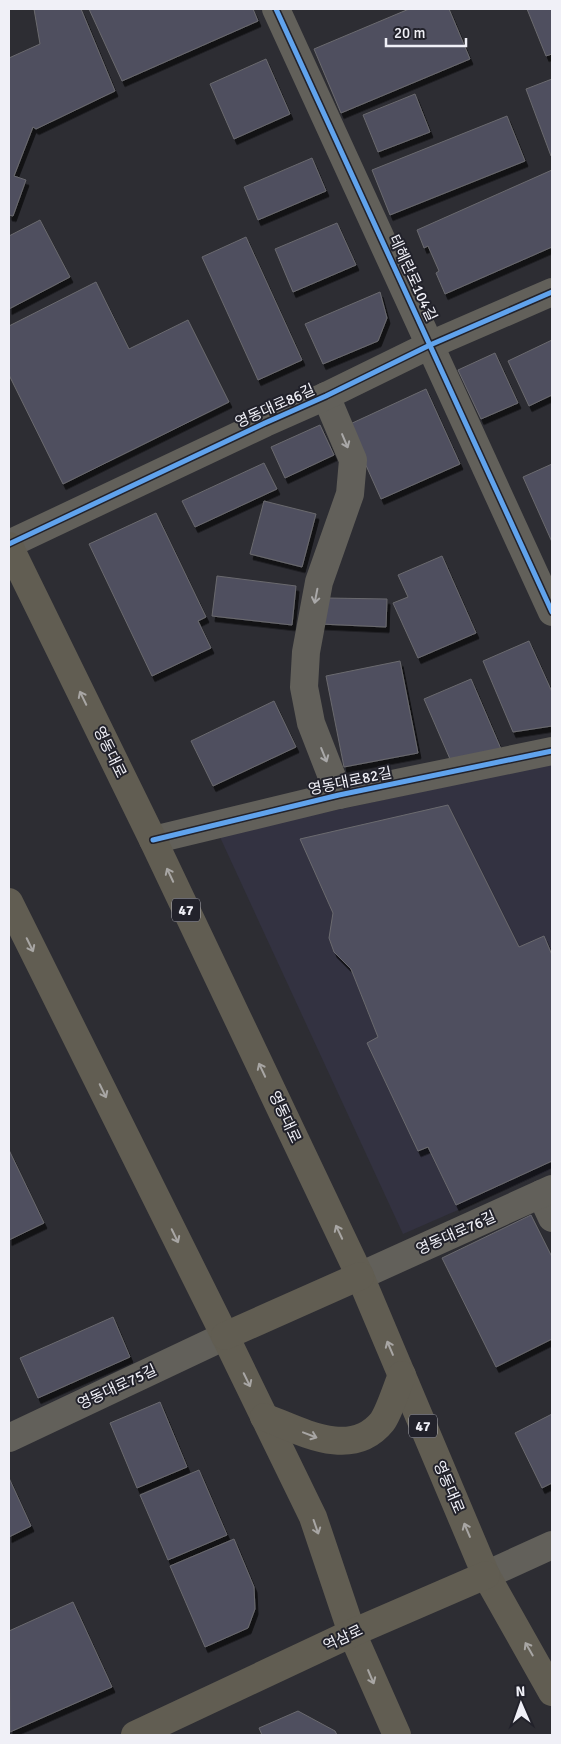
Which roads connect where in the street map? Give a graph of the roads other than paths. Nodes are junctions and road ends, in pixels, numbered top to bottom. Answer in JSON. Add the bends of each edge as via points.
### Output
{"nodes":[{"id":1,"x":276,"y":9,"type":"edge"},
{"id":2,"x":552,"y":292,"type":"edge"},
{"id":3,"x":430,"y":345,"type":"junction"},
{"id":4,"x":326,"y":396,"type":"junction"},
{"id":5,"x":9,"y":545,"type":"edge"},
{"id":6,"x":552,"y":612,"type":"edge"},
{"id":7,"x":552,"y":751,"type":"edge"},
{"id":8,"x":340,"y":795,"type":"junction"},
{"id":9,"x":153,"y":840,"type":"junction"},
{"id":10,"x":9,"y":902,"type":"edge"},
{"id":11,"x":549,"y":1200,"type":"edge"},
{"id":12,"x":360,"y":1276,"type":"junction"},
{"id":13,"x":225,"y":1336,"type":"junction"},
{"id":14,"x":402,"y":1375,"type":"junction"},
{"id":15,"x":264,"y":1417,"type":"junction"},
{"id":16,"x":9,"y":1438,"type":"edge"},
{"id":17,"x":552,"y":1545,"type":"edge"},
{"id":18,"x":486,"y":1575,"type":"junction"},
{"id":19,"x":352,"y":1633,"type":"junction"},
{"id":20,"x":552,"y":1692,"type":"edge"},
{"id":21,"x":135,"y":1735,"type":"edge"},
{"id":22,"x":397,"y":1735,"type":"edge"}],
"edges":[{"from":1,"to":3,"type":"street","name":"테헤란로104길"},
{"from":2,"to":3,"type":"street","name":"영동대로86길"},
{"from":3,"to":4,"type":"street","name":"영동대로86길"},
{"from":3,"to":6,"type":"street","name":"테헤란로104길"},
{"from":4,"to":5,"type":"street","name":"영동대로86길"},
{"from":4,"to":8,"type":"street","name":"영동대로86길","one_way":true,"via":[[353,460],[350,494],[319,582],[306,652],[304,686],[311,723]]},
{"from":9,"to":5,"type":"main road","name":"영동대로","number":"47","one_way":true},
{"from":7,"to":8,"type":"street","name":"영동대로82길"},
{"from":8,"to":9,"type":"street","name":"영동대로82길"},
{"from":12,"to":9,"type":"main road","name":"영동대로","number":"47","one_way":true},
{"from":10,"to":13,"type":"main road","one_way":true},
{"from":11,"to":12,"type":"street","name":"영동대로76길"},
{"from":12,"to":13,"type":"main road"},
{"from":14,"to":12,"type":"main road","name":"영동대로","number":"47","one_way":true},
{"from":13,"to":15,"type":"main road","one_way":true},
{"from":13,"to":16,"type":"street","name":"영동대로75길"},
{"from":15,"to":14,"type":"main road","one_way":true,"via":[[324,1440],[351,1441],[372,1432],[383,1420]]},
{"from":18,"to":14,"type":"main road","name":"영동대로","number":"47","one_way":true},
{"from":15,"to":19,"type":"main road","one_way":true,"via":[[313,1516]]},
{"from":17,"to":18,"type":"street","name":"역삼로"},
{"from":18,"to":19,"type":"main road","name":"역삼로"},
{"from":20,"to":18,"type":"main road","name":"영동대로","number":"47","one_way":true},
{"from":19,"to":21,"type":"main road","name":"역삼로"},
{"from":19,"to":22,"type":"main road","one_way":true}]}
